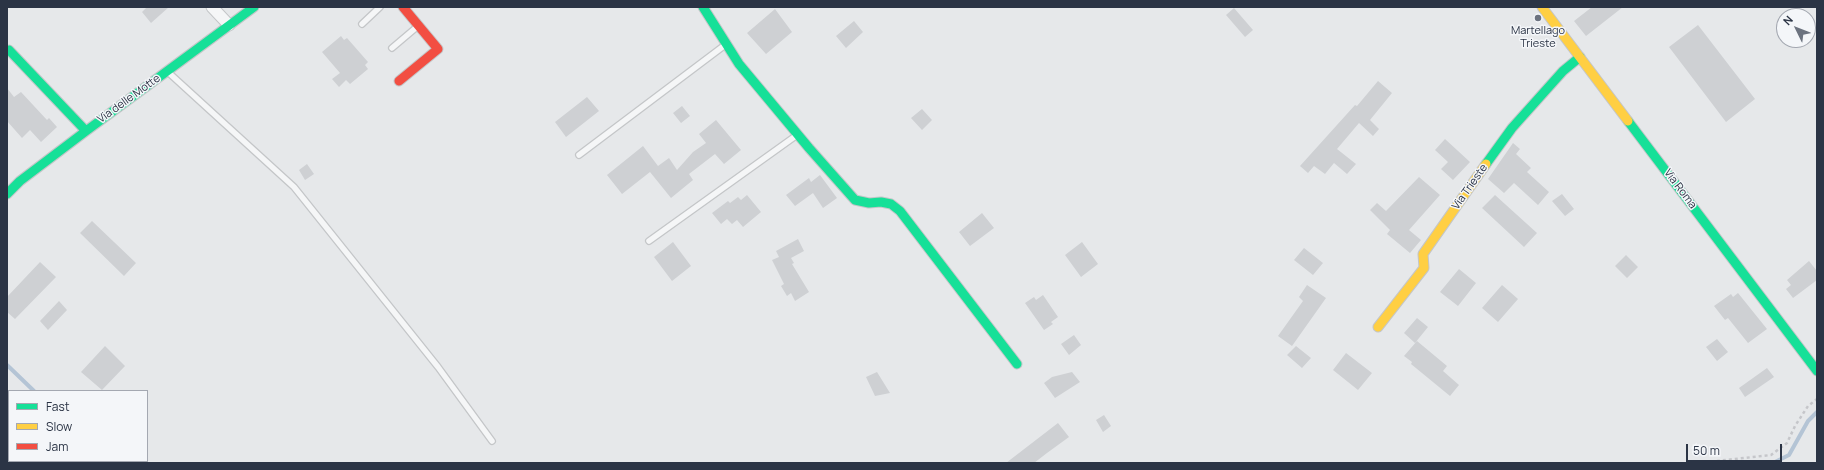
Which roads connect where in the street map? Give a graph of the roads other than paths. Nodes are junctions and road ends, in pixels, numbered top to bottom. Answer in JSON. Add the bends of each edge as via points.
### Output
{"nodes":[{"id":1,"x":212,"y":7,"type":"edge"},
{"id":2,"x":254,"y":7,"type":"edge"},
{"id":3,"x":380,"y":7,"type":"edge"},
{"id":4,"x":402,"y":7,"type":"edge"},
{"id":5,"x":703,"y":7,"type":"edge"},
{"id":6,"x":1542,"y":7,"type":"edge"},
{"id":7,"x":362,"y":24,"type":"dead end"},
{"id":8,"x":229,"y":25,"type":"junction"},
{"id":9,"x":418,"y":26,"type":"junction"},
{"id":10,"x":726,"y":44,"type":"junction"},
{"id":11,"x":392,"y":48,"type":"dead end"},
{"id":12,"x":7,"y":50,"type":"edge"},
{"id":13,"x":1580,"y":57,"type":"junction"},
{"id":14,"x":167,"y":71,"type":"junction"},
{"id":15,"x":398,"y":81,"type":"dead end"},
{"id":16,"x":86,"y":131,"type":"junction"},
{"id":17,"x":797,"y":134,"type":"junction"},
{"id":18,"x":579,"y":155,"type":"dead end"},
{"id":19,"x":7,"y":194,"type":"edge"},
{"id":20,"x":649,"y":241,"type":"dead end"},
{"id":21,"x":1378,"y":327,"type":"dead end"},
{"id":22,"x":1017,"y":364,"type":"dead end"},
{"id":23,"x":1817,"y":371,"type":"edge"},
{"id":24,"x":492,"y":441,"type":"dead end"}],
"edges":[{"from":1,"to":8,"type":"street"},
{"from":2,"to":8,"type":"street","name":"Via delle Motte"},
{"from":3,"to":7,"type":"lane"},
{"from":4,"to":9,"type":"street"},
{"from":5,"to":10,"type":"street"},
{"from":6,"to":13,"type":"street","name":"Via Roma"},
{"from":8,"to":14,"type":"street","name":"Via delle Motte"},
{"from":9,"to":11,"type":"lane"},
{"from":9,"to":15,"type":"street","via":[[438,49]]},
{"from":10,"to":17,"type":"street","via":[[739,64]]},
{"from":10,"to":18,"type":"lane"},
{"from":12,"to":16,"type":"street"},
{"from":13,"to":21,"type":"street","name":"Via Trieste","via":[[1563,71],[1512,128],[1423,254],[1424,268],[1418,277]]},
{"from":13,"to":23,"type":"street","name":"Via Roma"},
{"from":14,"to":16,"type":"street","name":"Via delle Motte"},
{"from":14,"to":24,"type":"lane","via":[[294,187],[438,367]]},
{"from":16,"to":19,"type":"street","name":"Via delle Motte","via":[[20,181]]},
{"from":17,"to":20,"type":"lane"},
{"from":17,"to":22,"type":"street","via":[[855,200],[891,204],[900,211]]}]}
